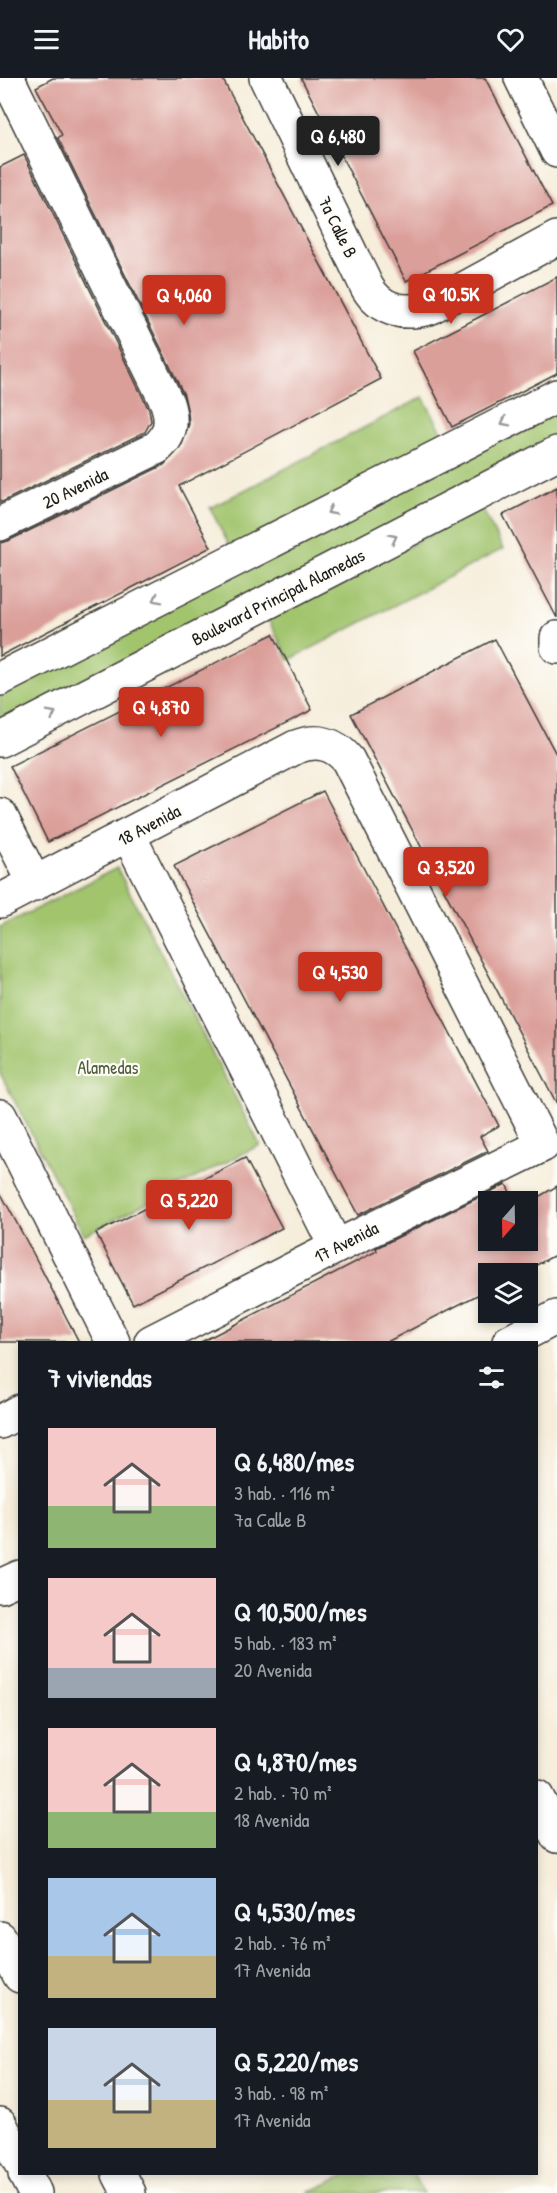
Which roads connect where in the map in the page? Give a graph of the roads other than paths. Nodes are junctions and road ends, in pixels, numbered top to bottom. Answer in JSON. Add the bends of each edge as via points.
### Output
{"nodes":[{"id":1,"x":266,"y":78,"type":"edge"},
{"id":2,"x":521,"y":78,"type":"edge"},
{"id":3,"x":9,"y":84,"type":"edge"},
{"id":4,"x":557,"y":151,"type":"edge"},
{"id":5,"x":557,"y":238,"type":"edge"},
{"id":6,"x":557,"y":396,"type":"edge"},
{"id":7,"x":557,"y":453,"type":"edge"},
{"id":8,"x":0,"y":524,"type":"edge"},
{"id":9,"x":557,"y":638,"type":"edge"},
{"id":10,"x":557,"y":647,"type":"edge"},
{"id":11,"x":0,"y":679,"type":"edge"},
{"id":12,"x":0,"y":740,"type":"edge"},
{"id":13,"x":0,"y":815,"type":"edge"},
{"id":14,"x":129,"y":836,"type":"junction"},
{"id":15,"x":11,"y":889,"type":"edge"},
{"id":16,"x":0,"y":1116,"type":"edge"},
{"id":17,"x":543,"y":1145,"type":"joint"},
{"id":18,"x":336,"y":1247,"type":"junction"},
{"id":19,"x":557,"y":1317,"type":"edge"},
{"id":20,"x":112,"y":1341,"type":"edge"},
{"id":21,"x":153,"y":1341,"type":"edge"},
{"id":22,"x":511,"y":1341,"type":"edge"},
{"id":23,"x":18,"y":1412,"type":"edge"},
{"id":24,"x":0,"y":1422,"type":"edge"},
{"id":25,"x":18,"y":1578,"type":"edge"},
{"id":26,"x":0,"y":1586,"type":"edge"},
{"id":27,"x":538,"y":1799,"type":"edge"},
{"id":28,"x":557,"y":1836,"type":"edge"},
{"id":29,"x":0,"y":1938,"type":"edge"},
{"id":30,"x":18,"y":1972,"type":"edge"},
{"id":31,"x":0,"y":2124,"type":"edge"},
{"id":32,"x":18,"y":2158,"type":"edge"},
{"id":33,"x":26,"y":2175,"type":"edge"},
{"id":34,"x":120,"y":2175,"type":"edge"},
{"id":35,"x":35,"y":2193,"type":"edge"},
{"id":36,"x":129,"y":2193,"type":"edge"}],
"edges":[{"from":1,"to":5,"type":"street","name":"7a Calle B","via":[[363,279],[372,295],[390,310],[429,308]]},
{"from":2,"to":4,"type":"street"},
{"from":3,"to":8,"type":"street","name":"20 Avenida","via":[[171,418],[168,434],[150,452]]},
{"from":6,"to":11,"type":"street","one_way":true},
{"from":12,"to":7,"type":"street","name":"Boulevard Principal Alamedas","one_way":true},
{"from":9,"to":10,"type":"street"},
{"from":13,"to":15,"type":"street"},
{"from":14,"to":15,"type":"street","name":"18 Avenida"},
{"from":14,"to":17,"type":"street","name":"18 Avenida","via":[[296,747],[322,743],[336,748],[348,759]]},
{"from":14,"to":18,"type":"street"},
{"from":16,"to":20,"type":"street"},
{"from":17,"to":18,"type":"street","name":"17 Avenida"},
{"from":18,"to":21,"type":"street","name":"17 Avenida"},
{"from":19,"to":22,"type":"street"},
{"from":23,"to":24,"type":"street"},
{"from":25,"to":26,"type":"street"},
{"from":27,"to":28,"type":"street"},
{"from":29,"to":30,"type":"street"},
{"from":31,"to":32,"type":"street"},
{"from":33,"to":35,"type":"street"},
{"from":34,"to":36,"type":"street"}]}
